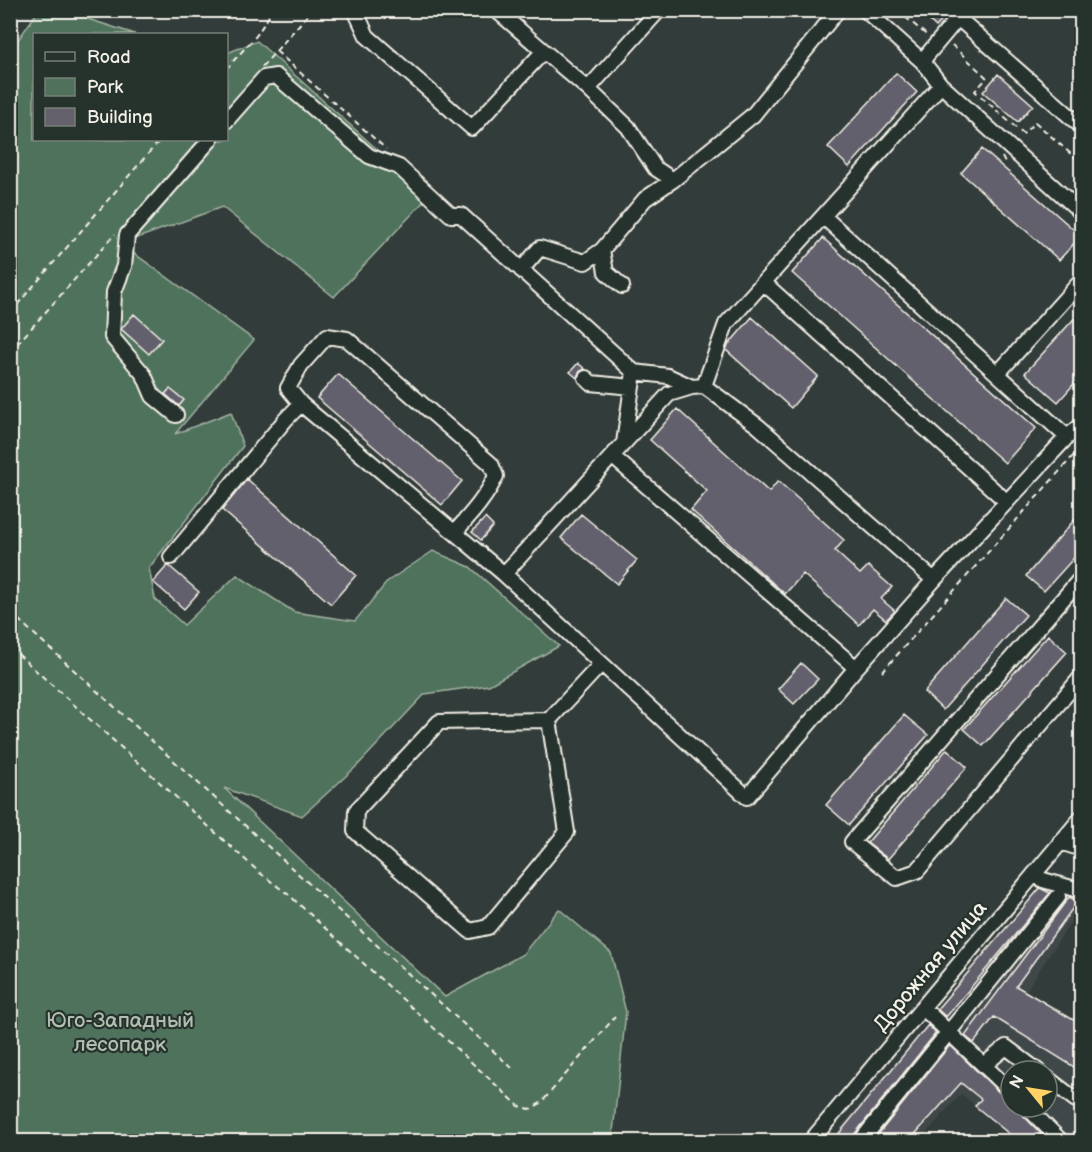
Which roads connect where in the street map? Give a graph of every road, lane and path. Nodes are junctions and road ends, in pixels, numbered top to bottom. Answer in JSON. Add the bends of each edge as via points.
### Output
{"nodes":[{"id":1,"x":273,"y":10,"type":"edge"},
{"id":2,"x":312,"y":10,"type":"edge"},
{"id":3,"x":355,"y":10,"type":"edge"},
{"id":4,"x":496,"y":10,"type":"edge"},
{"id":5,"x":659,"y":10,"type":"edge"},
{"id":6,"x":838,"y":10,"type":"edge"},
{"id":7,"x":865,"y":10,"type":"edge"},
{"id":8,"x":897,"y":10,"type":"edge"},
{"id":9,"x":956,"y":14,"type":"edge"},
{"id":10,"x":937,"y":44,"type":"junction"},
{"id":11,"x":276,"y":51,"type":"junction"},
{"id":12,"x":543,"y":52,"type":"junction"},
{"id":13,"x":922,"y":61,"type":"junction"},
{"id":14,"x":228,"y":67,"type":"edge"},
{"id":15,"x":262,"y":67,"type":"dead end"},
{"id":16,"x":941,"y":85,"type":"junction"},
{"id":17,"x":588,"y":89,"type":"junction"},
{"id":18,"x":228,"y":119,"type":"edge"},
{"id":19,"x":1082,"y":128,"type":"edge"},
{"id":20,"x":159,"y":141,"type":"edge"},
{"id":21,"x":209,"y":141,"type":"edge"},
{"id":22,"x":390,"y":152,"type":"dead end"},
{"id":23,"x":1082,"y":164,"type":"edge"},
{"id":24,"x":673,"y":180,"type":"junction"},
{"id":25,"x":1082,"y":213,"type":"edge"},
{"id":26,"x":824,"y":217,"type":"junction"},
{"id":27,"x":120,"y":228,"type":"dead end"},
{"id":28,"x":602,"y":250,"type":"junction"},
{"id":29,"x":521,"y":270,"type":"junction"},
{"id":30,"x":1082,"y":280,"type":"edge"},
{"id":31,"x":764,"y":284,"type":"junction"},
{"id":32,"x":622,"y":286,"type":"dead end"},
{"id":33,"x":10,"y":314,"type":"edge"},
{"id":34,"x":10,"y":352,"type":"edge"},
{"id":35,"x":634,"y":372,"type":"junction"},
{"id":36,"x":998,"y":373,"type":"junction"},
{"id":37,"x":586,"y":378,"type":"dead end"},
{"id":38,"x":632,"y":387,"type":"junction"},
{"id":39,"x":698,"y":387,"type":"junction"},
{"id":40,"x":301,"y":404,"type":"junction"},
{"id":41,"x":176,"y":415,"type":"dead end"},
{"id":42,"x":1082,"y":425,"type":"edge"},
{"id":43,"x":1067,"y":437,"type":"junction"},
{"id":44,"x":624,"y":443,"type":"junction"},
{"id":45,"x":1082,"y":446,"type":"edge"},
{"id":46,"x":612,"y":456,"type":"junction"},
{"id":47,"x":1007,"y":502,"type":"junction"},
{"id":48,"x":455,"y":532,"type":"junction"},
{"id":49,"x":171,"y":556,"type":"dead end"},
{"id":50,"x":504,"y":574,"type":"junction"},
{"id":51,"x":1082,"y":577,"type":"edge"},
{"id":52,"x":934,"y":580,"type":"junction"},
{"id":53,"x":10,"y":612,"type":"edge"},
{"id":54,"x":10,"y":647,"type":"edge"},
{"id":55,"x":601,"y":664,"type":"junction"},
{"id":56,"x":856,"y":668,"type":"junction"},
{"id":57,"x":882,"y":672,"type":"dead end"},
{"id":58,"x":1082,"y":676,"type":"edge"},
{"id":59,"x":549,"y":720,"type":"junction"},
{"id":60,"x":1082,"y":818,"type":"edge"},
{"id":61,"x":1060,"y":842,"type":"junction"},
{"id":62,"x":1082,"y":849,"type":"edge"},
{"id":63,"x":1034,"y":874,"type":"junction"},
{"id":64,"x":1082,"y":891,"type":"edge"},
{"id":65,"x":1058,"y":897,"type":"dead end"},
{"id":66,"x":923,"y":1008,"type":"junction"},
{"id":67,"x":615,"y":1017,"type":"dead end"},
{"id":68,"x":949,"y":1031,"type":"junction"},
{"id":69,"x":1022,"y":1059,"type":"edge"},
{"id":70,"x":984,"y":1065,"type":"junction"},
{"id":71,"x":512,"y":1068,"type":"dead end"},
{"id":72,"x":999,"y":1079,"type":"edge"},
{"id":73,"x":1059,"y":1087,"type":"edge"},
{"id":74,"x":1082,"y":1094,"type":"edge"},
{"id":75,"x":1039,"y":1119,"type":"edge"},
{"id":76,"x":810,"y":1142,"type":"edge"},
{"id":77,"x":860,"y":1142,"type":"edge"},
{"id":78,"x":1062,"y":1142,"type":"edge"}],
"edges":[{"from":1,"to":14,"type":"path"},
{"from":2,"to":11,"type":"path"},
{"from":3,"to":12,"type":"street","via":[[367,36],[472,128]]},
{"from":4,"to":12,"type":"street"},
{"from":5,"to":17,"type":"street"},
{"from":6,"to":24,"type":"street","via":[[753,115]]},
{"from":7,"to":13,"type":"street"},
{"from":8,"to":10,"type":"path"},
{"from":9,"to":10,"type":"street"},
{"from":9,"to":19,"type":"street"},
{"from":10,"to":13,"type":"street"},
{"from":10,"to":23,"type":"path","via":[[948,42],[987,78],[975,91],[1023,134],[1035,122]]},
{"from":11,"to":15,"type":"path"},
{"from":11,"to":22,"type":"path"},
{"from":12,"to":17,"type":"street"},
{"from":13,"to":16,"type":"street"},
{"from":16,"to":25,"type":"street"},
{"from":16,"to":26,"type":"street"},
{"from":17,"to":24,"type":"street","via":[[628,127],[655,168]]},
{"from":18,"to":29,"type":"street","via":[[264,78],[276,76],[369,156],[399,167],[451,215],[461,215]]},
{"from":20,"to":33,"type":"path"},
{"from":21,"to":41,"type":"street","via":[[127,235],[124,266],[114,292],[112,337],[144,375],[153,396]]},
{"from":24,"to":28,"type":"street","via":[[645,199]]},
{"from":26,"to":31,"type":"street"},
{"from":26,"to":36,"type":"street"},
{"from":27,"to":34,"type":"path"},
{"from":28,"to":29,"type":"street","via":[[585,262],[540,248]]},
{"from":28,"to":32,"type":"street","via":[[606,272]]},
{"from":29,"to":35,"type":"street"},
{"from":30,"to":36,"type":"street"},
{"from":31,"to":39,"type":"street","via":[[726,324]]},
{"from":31,"to":47,"type":"street"},
{"from":35,"to":38,"type":"street"},
{"from":35,"to":39,"type":"street","via":[[668,376]]},
{"from":36,"to":43,"type":"street"},
{"from":37,"to":38,"type":"street","via":[[591,383]]},
{"from":38,"to":44,"type":"street"},
{"from":39,"to":44,"type":"street","via":[[669,394]]},
{"from":39,"to":52,"type":"street","via":[[758,426]]},
{"from":40,"to":48,"type":"street"},
{"from":40,"to":48,"type":"street","via":[[288,388],[301,365],[327,336],[347,339],[491,464],[496,476],[491,486]]},
{"from":40,"to":49,"type":"street"},
{"from":42,"to":43,"type":"street"},
{"from":43,"to":47,"type":"street"},
{"from":44,"to":46,"type":"street"},
{"from":45,"to":57,"type":"path"},
{"from":46,"to":50,"type":"street"},
{"from":46,"to":56,"type":"street"},
{"from":47,"to":52,"type":"street"},
{"from":48,"to":50,"type":"street"},
{"from":50,"to":55,"type":"street"},
{"from":51,"to":58,"type":"street","via":[[852,842],[897,878],[917,871]]},
{"from":52,"to":56,"type":"street"},
{"from":53,"to":71,"type":"path"},
{"from":54,"to":67,"type":"path","via":[[519,1106],[530,1109],[542,1103]]},
{"from":55,"to":56,"type":"street","via":[[747,797]]},
{"from":55,"to":59,"type":"street"},
{"from":59,"to":59,"type":"street","via":[[439,722],[356,811],[355,831],[470,930],[488,927],[567,832]]},
{"from":60,"to":61,"type":"street","name":"Дорожная улица"},
{"from":61,"to":62,"type":"street"},
{"from":61,"to":63,"type":"street","name":"Дорожная улица"},
{"from":63,"to":64,"type":"street"},
{"from":63,"to":66,"type":"street","name":"Дорожная улица"},
{"from":65,"to":68,"type":"street"},
{"from":66,"to":68,"type":"street"},
{"from":66,"to":76,"type":"street","name":"Дорожная улица"},
{"from":68,"to":70,"type":"street"},
{"from":68,"to":77,"type":"street"},
{"from":69,"to":70,"type":"street","via":[[1006,1047]]},
{"from":70,"to":72,"type":"street"},
{"from":73,"to":74,"type":"street","via":[[1076,1100]]},
{"from":75,"to":78,"type":"street"}]}
